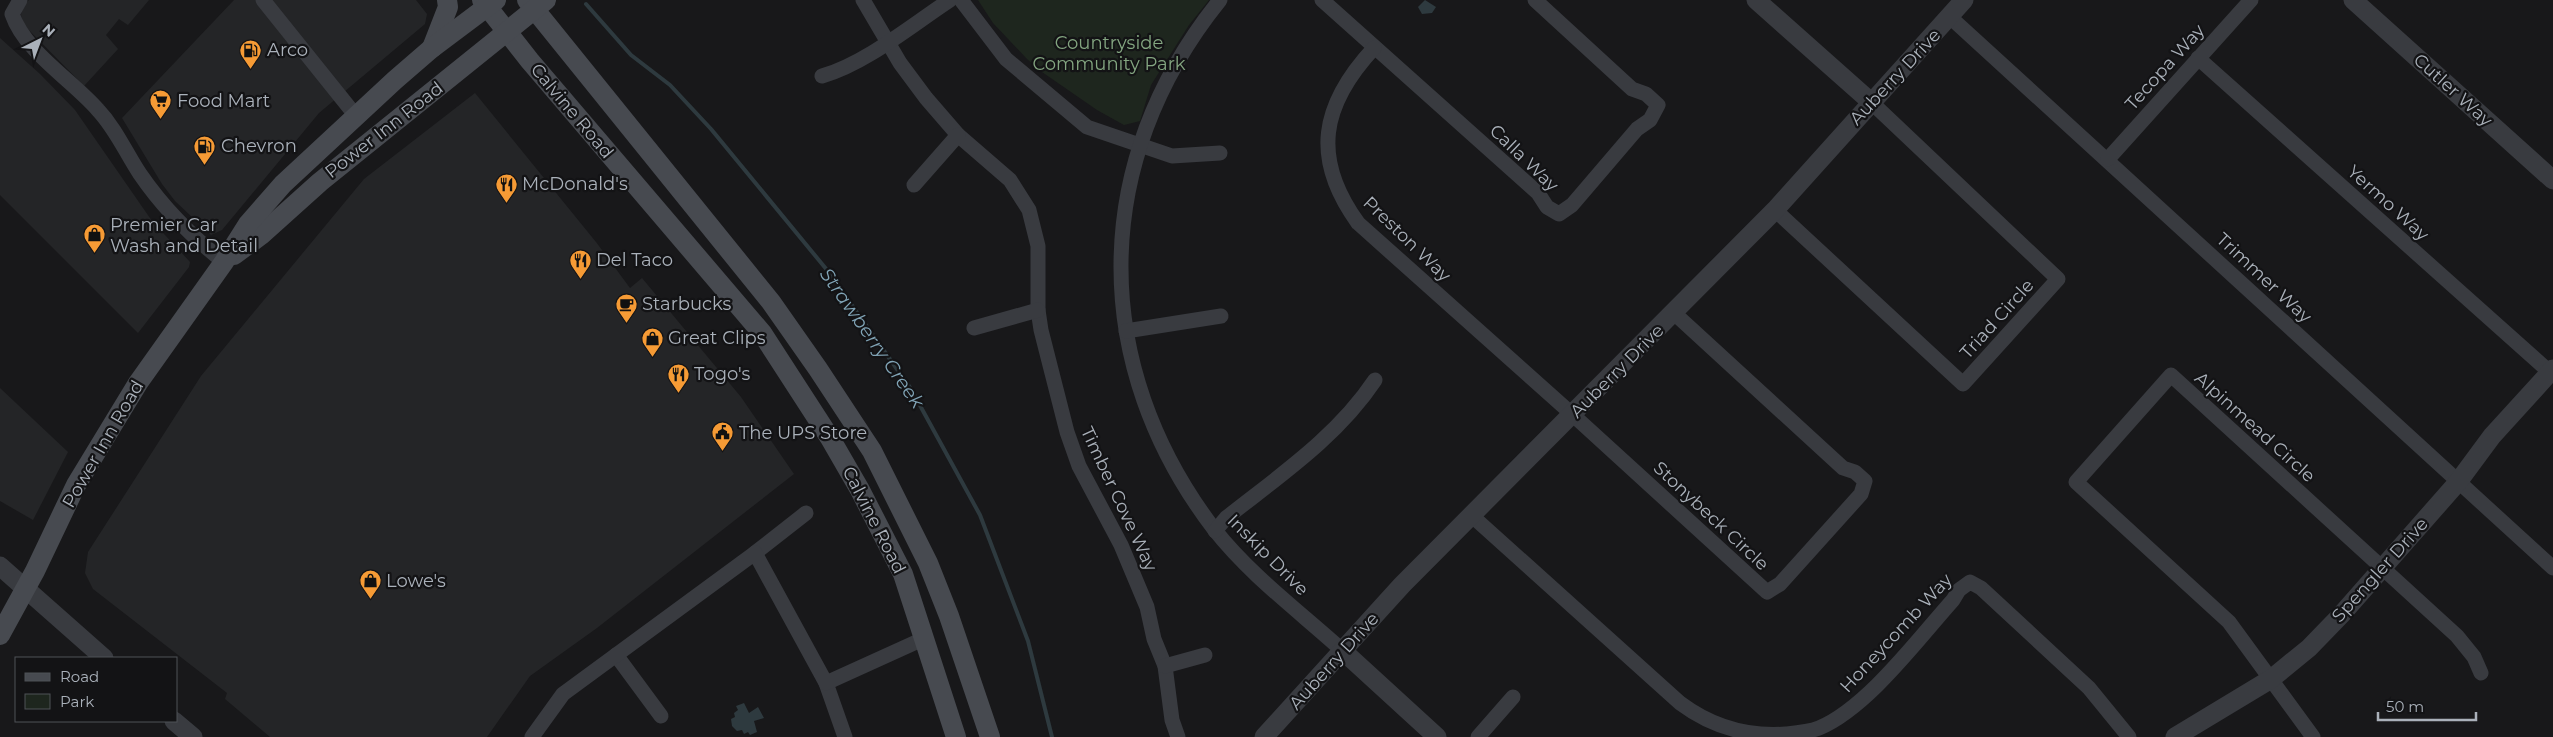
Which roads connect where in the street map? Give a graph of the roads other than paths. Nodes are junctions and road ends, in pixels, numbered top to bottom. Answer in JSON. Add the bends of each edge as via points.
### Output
{"nodes":[{"id":1,"x":20,"y":0,"type":"edge"},
{"id":2,"x":263,"y":0,"type":"edge"},
{"id":3,"x":447,"y":0,"type":"edge"},
{"id":4,"x":863,"y":0,"type":"edge"},
{"id":5,"x":950,"y":0,"type":"edge"},
{"id":6,"x":961,"y":0,"type":"edge"},
{"id":7,"x":1220,"y":0,"type":"edge"},
{"id":8,"x":1322,"y":0,"type":"edge"},
{"id":9,"x":1535,"y":0,"type":"edge"},
{"id":10,"x":1756,"y":0,"type":"edge"},
{"id":11,"x":1964,"y":0,"type":"edge"},
{"id":12,"x":2251,"y":0,"type":"edge"},
{"id":13,"x":2353,"y":0,"type":"edge"},
{"id":14,"x":489,"y":2,"type":"edge"},
{"id":15,"x":536,"y":3,"type":"edge"},
{"id":16,"x":1950,"y":17,"type":"junction"},
{"id":17,"x":507,"y":32,"type":"junction"},
{"id":18,"x":887,"y":42,"type":"junction"},
{"id":19,"x":432,"y":48,"type":"junction"},
{"id":20,"x":1374,"y":48,"type":"junction"},
{"id":21,"x":2198,"y":58,"type":"junction"},
{"id":22,"x":822,"y":76,"type":"dead end"},
{"id":23,"x":1870,"y":102,"type":"junction"},
{"id":24,"x":356,"y":116,"type":"junction"},
{"id":25,"x":958,"y":135,"type":"junction"},
{"id":26,"x":1140,"y":146,"type":"junction"},
{"id":27,"x":1220,"y":153,"type":"dead end"},
{"id":28,"x":2108,"y":160,"type":"junction"},
{"id":29,"x":2553,"y":180,"type":"edge"},
{"id":30,"x":914,"y":185,"type":"dead end"},
{"id":31,"x":1775,"y":210,"type":"junction"},
{"id":32,"x":224,"y":262,"type":"junction"},
{"id":33,"x":1038,"y":310,"type":"junction"},
{"id":34,"x":1674,"y":313,"type":"junction"},
{"id":35,"x":1221,"y":316,"type":"dead end"},
{"id":36,"x":974,"y":328,"type":"dead end"},
{"id":37,"x":1126,"y":331,"type":"junction"},
{"id":38,"x":2552,"y":372,"type":"edge"},
{"id":39,"x":1375,"y":380,"type":"dead end"},
{"id":40,"x":1573,"y":415,"type":"junction"},
{"id":41,"x":2458,"y":482,"type":"junction"},
{"id":42,"x":806,"y":513,"type":"dead end"},
{"id":43,"x":1471,"y":515,"type":"junction"},
{"id":44,"x":1215,"y":530,"type":"junction"},
{"id":45,"x":755,"y":554,"type":"junction"},
{"id":46,"x":0,"y":566,"type":"edge"},
{"id":47,"x":2382,"y":568,"type":"junction"},
{"id":48,"x":2553,"y":568,"type":"edge"},
{"id":49,"x":25,"y":590,"type":"junction"},
{"id":50,"x":0,"y":635,"type":"edge"},
{"id":51,"x":923,"y":639,"type":"junction"},
{"id":52,"x":1343,"y":651,"type":"junction"},
{"id":53,"x":616,"y":655,"type":"junction"},
{"id":54,"x":1205,"y":655,"type":"dead end"},
{"id":55,"x":103,"y":657,"type":"edge"},
{"id":56,"x":1165,"y":666,"type":"junction"},
{"id":57,"x":2481,"y":673,"type":"dead end"},
{"id":58,"x":2271,"y":679,"type":"junction"},
{"id":59,"x":826,"y":683,"type":"junction"},
{"id":60,"x":1513,"y":697,"type":"dead end"},
{"id":61,"x":661,"y":716,"type":"dead end"},
{"id":62,"x":175,"y":722,"type":"edge"},
{"id":63,"x":193,"y":737,"type":"edge"},
{"id":64,"x":532,"y":737,"type":"edge"},
{"id":65,"x":845,"y":737,"type":"edge"},
{"id":66,"x":956,"y":737,"type":"edge"},
{"id":67,"x":990,"y":737,"type":"edge"},
{"id":68,"x":1178,"y":737,"type":"edge"},
{"id":69,"x":1264,"y":737,"type":"edge"},
{"id":70,"x":1437,"y":737,"type":"edge"},
{"id":71,"x":1478,"y":737,"type":"edge"},
{"id":72,"x":2129,"y":737,"type":"edge"},
{"id":73,"x":2175,"y":737,"type":"edge"},
{"id":74,"x":2313,"y":737,"type":"edge"}],
"edges":[{"from":1,"to":32,"type":"street","via":[[12,14],[22,36],[99,110],[146,183],[169,212],[192,238]]},
{"from":2,"to":24,"type":"street"},
{"from":3,"to":19,"type":"main road","via":[[448,7]]},
{"from":4,"to":18,"type":"street","name":"Timber Cove Way"},
{"from":5,"to":18,"type":"street"},
{"from":6,"to":26,"type":"street","via":[[1006,59],[1049,97],[1087,127]]},
{"from":7,"to":26,"type":"street","name":"Inskip Drive","via":[[1174,66]]},
{"from":8,"to":20,"type":"street","name":"Calla Way"},
{"from":9,"to":20,"type":"street","name":"Calla Way","via":[[1632,89],[1646,94],[1658,105],[1650,120],[1637,129],[1572,205],[1559,214],[1547,207],[1538,193]]},
{"from":10,"to":23,"type":"street"},
{"from":11,"to":16,"type":"street","name":"Auberry Drive"},
{"from":12,"to":21,"type":"street","name":"Tecopa Way"},
{"from":13,"to":29,"type":"street","name":"Cutler Way"},
{"from":14,"to":17,"type":"main road","name":"Calvine Road"},
{"from":14,"to":19,"type":"main road","name":"Power Inn Road"},
{"from":15,"to":17,"type":"main road","name":"Power Inn Road"},
{"from":15,"to":67,"type":"main road","name":"Calvine Road","via":[[771,302],[872,451],[928,563]]},
{"from":16,"to":23,"type":"street","name":"Auberry Drive"},
{"from":16,"to":28,"type":"street","name":"Trimmer Way"},
{"from":17,"to":32,"type":"main road","name":"Power Inn Road"},
{"from":17,"to":51,"type":"main road","name":"Calvine Road","via":[[762,332],[860,490],[903,574]]},
{"from":18,"to":22,"type":"street","via":[[851,65]]},
{"from":18,"to":25,"type":"street","name":"Timber Cove Way","via":[[926,98]]},
{"from":19,"to":24,"type":"main road","name":"Power Inn Road"},
{"from":20,"to":40,"type":"street","name":"Preston Way","via":[[1347,79],[1329,127],[1329,156],[1342,198],[1358,223]]},
{"from":21,"to":28,"type":"street","name":"Tecopa Way"},
{"from":21,"to":38,"type":"street","name":"Yermo Way"},
{"from":23,"to":31,"type":"street","name":"Auberry Drive"},
{"from":23,"to":31,"type":"street","name":"Triad Circle","via":[[2058,279],[1963,384]]},
{"from":24,"to":32,"type":"main road","name":"Power Inn Road","via":[[283,184],[248,224]]},
{"from":25,"to":30,"type":"street"},
{"from":25,"to":33,"type":"street","name":"Timber Cove Way","via":[[1010,180],[1029,210],[1038,246]]},
{"from":26,"to":27,"type":"street","via":[[1172,156]]},
{"from":26,"to":37,"type":"street","name":"Inskip Drive","via":[[1131,175],[1121,242]]},
{"from":28,"to":41,"type":"street","name":"Trimmer Way"},
{"from":31,"to":34,"type":"street","name":"Auberry Drive"},
{"from":32,"to":49,"type":"main road","name":"Power Inn Road","via":[[142,376],[76,485]]},
{"from":33,"to":36,"type":"street"},
{"from":33,"to":56,"type":"street","name":"Timber Cove Way","via":[[1067,432],[1079,466],[1134,572]]},
{"from":34,"to":40,"type":"street","name":"Auberry Drive"},
{"from":34,"to":40,"type":"street","name":"Stonybeck Circle","via":[[1843,468],[1855,472],[1865,481],[1861,494],[1780,584],[1767,592],[1756,584]]},
{"from":35,"to":37,"type":"street"},
{"from":37,"to":44,"type":"street","name":"Inskip Drive","via":[[1135,375],[1153,428],[1188,493]]},
{"from":38,"to":41,"type":"street","name":"Spengler Drive","via":[[2492,436]]},
{"from":39,"to":44,"type":"street","via":[[1359,404],[1312,450]]},
{"from":40,"to":43,"type":"street","name":"Auberry Drive"},
{"from":41,"to":47,"type":"street","name":"Spengler Drive"},
{"from":41,"to":48,"type":"street","name":"Trimmer Way"},
{"from":42,"to":45,"type":"street"},
{"from":43,"to":52,"type":"street","name":"Auberry Drive"},
{"from":43,"to":72,"type":"street","name":"Honeycomb Way","via":[[1680,703],[1724,729],[1772,736],[1804,732],[1832,722],[1871,691],[1959,590],[1970,582],[1981,588],[2089,688]]},
{"from":44,"to":52,"type":"street","name":"Inskip Drive","via":[[1240,558]]},
{"from":45,"to":53,"type":"street"},
{"from":45,"to":59,"type":"street"},
{"from":46,"to":49,"type":"street"},
{"from":47,"to":57,"type":"street","via":[[2457,636]]},
{"from":47,"to":58,"type":"street","name":"Spengler Drive","via":[[2309,648]]},
{"from":47,"to":58,"type":"street","name":"Alpinmead Circle","via":[[2171,375],[2076,482],[2218,611]]},
{"from":49,"to":50,"type":"main road","name":"Power Inn Road"},
{"from":49,"to":55,"type":"street"},
{"from":51,"to":59,"type":"street"},
{"from":51,"to":66,"type":"main road","name":"Calvine Road"},
{"from":52,"to":69,"type":"street","name":"Auberry Drive"},
{"from":52,"to":70,"type":"street"},
{"from":53,"to":61,"type":"street"},
{"from":53,"to":64,"type":"street","via":[[563,694]]},
{"from":54,"to":56,"type":"street"},
{"from":56,"to":68,"type":"street","name":"Timber Cove Way","via":[[1172,720]]},
{"from":58,"to":73,"type":"street","name":"Spengler Drive"},
{"from":58,"to":74,"type":"street"},
{"from":59,"to":65,"type":"street"},
{"from":60,"to":71,"type":"street"},
{"from":62,"to":63,"type":"street"}]}
